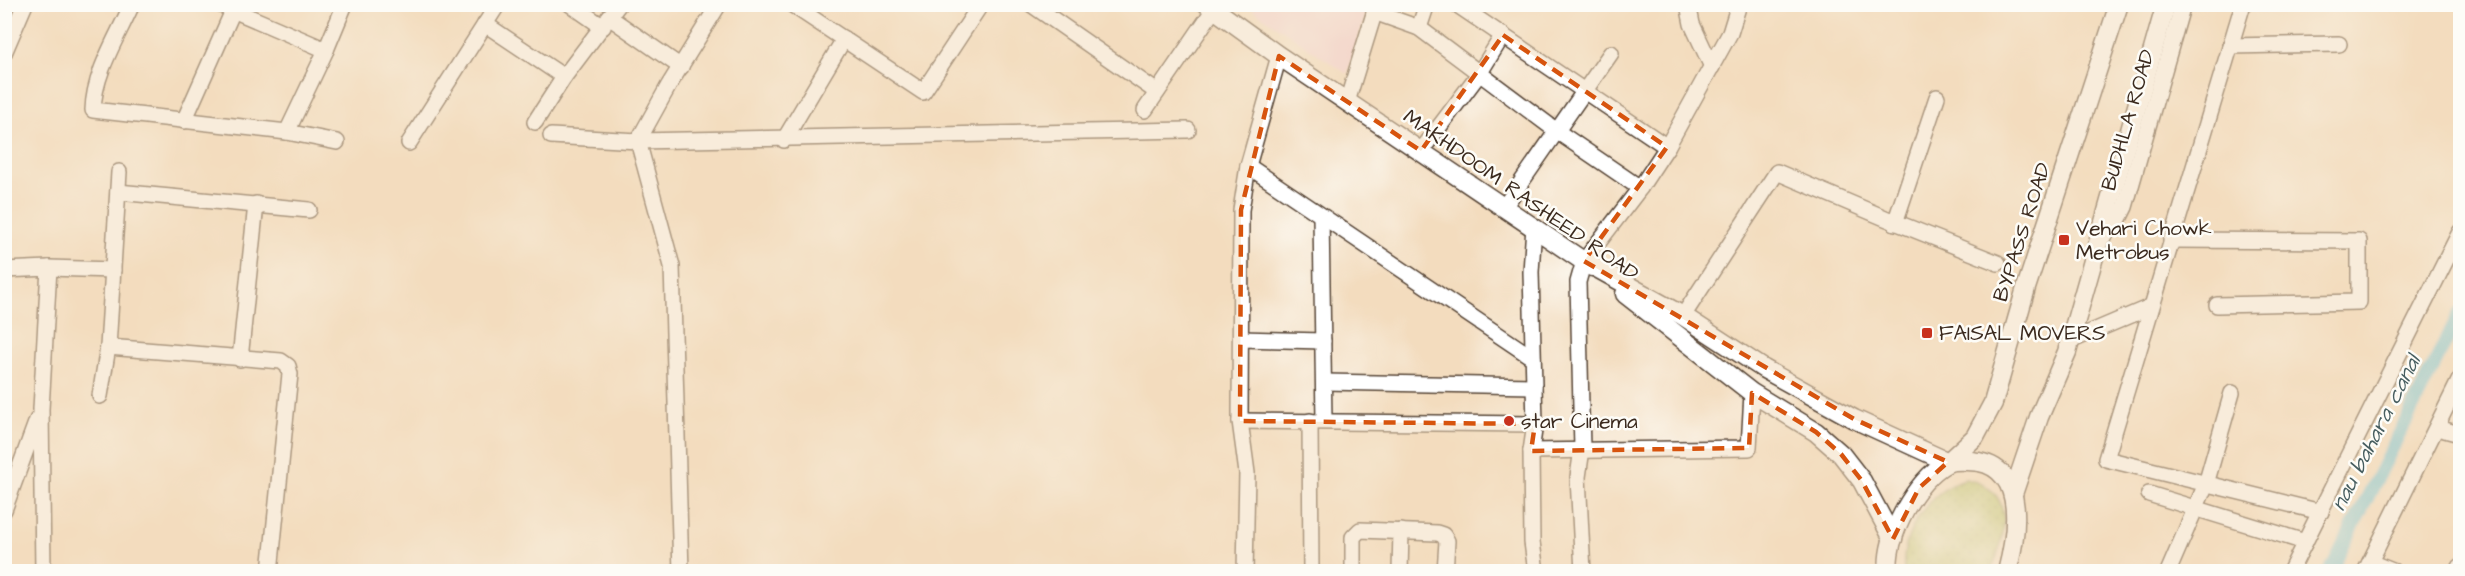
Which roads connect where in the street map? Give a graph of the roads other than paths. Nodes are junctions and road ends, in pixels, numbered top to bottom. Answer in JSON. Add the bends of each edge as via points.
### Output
{"nodes":[{"id":1,"x":132,"y":4,"type":"edge"},
{"id":2,"x":345,"y":4,"type":"edge"},
{"id":3,"x":498,"y":4,"type":"edge"},
{"id":4,"x":570,"y":4,"type":"edge"},
{"id":5,"x":719,"y":4,"type":"edge"},
{"id":6,"x":791,"y":4,"type":"edge"},
{"id":7,"x":981,"y":4,"type":"edge"},
{"id":8,"x":1031,"y":4,"type":"edge"},
{"id":9,"x":1427,"y":4,"type":"edge"},
{"id":10,"x":1456,"y":4,"type":"edge"},
{"id":11,"x":1688,"y":4,"type":"edge"},
{"id":12,"x":1739,"y":4,"type":"edge"},
{"id":13,"x":2119,"y":4,"type":"edge"},
{"id":14,"x":2166,"y":4,"type":"edge"},
{"id":15,"x":2183,"y":4,"type":"edge"},
{"id":16,"x":2243,"y":4,"type":"edge"},
{"id":17,"x":230,"y":6,"type":"edge"},
{"id":18,"x":1210,"y":7,"type":"edge"},
{"id":19,"x":1376,"y":8,"type":"edge"},
{"id":20,"x":4,"y":11,"type":"edge"},
{"id":21,"x":22,"y":11,"type":"edge"},
{"id":22,"x":610,"y":16,"type":"edge"},
{"id":23,"x":485,"y":24,"type":"junction"},
{"id":24,"x":1419,"y":28,"type":"junction"},
{"id":25,"x":1503,"y":35,"type":"junction"},
{"id":26,"x":844,"y":39,"type":"junction"},
{"id":27,"x":2339,"y":44,"type":"dead end"},
{"id":28,"x":2230,"y":46,"type":"junction"},
{"id":29,"x":326,"y":50,"type":"junction"},
{"id":30,"x":4,"y":53,"type":"edge"},
{"id":31,"x":1611,"y":53,"type":"dead end"},
{"id":32,"x":1279,"y":56,"type":"junction"},
{"id":33,"x":681,"y":68,"type":"junction"},
{"id":34,"x":1712,"y":68,"type":"junction"},
{"id":35,"x":1479,"y":75,"type":"junction"},
{"id":36,"x":564,"y":77,"type":"junction"},
{"id":37,"x":1583,"y":91,"type":"junction"},
{"id":38,"x":1158,"y":92,"type":"junction"},
{"id":39,"x":1937,"y":97,"type":"dead end"},
{"id":40,"x":1347,"y":102,"type":"junction"},
{"id":41,"x":1145,"y":110,"type":"dead end"},
{"id":42,"x":184,"y":121,"type":"junction"},
{"id":43,"x":535,"y":122,"type":"dead end"},
{"id":44,"x":1188,"y":130,"type":"dead end"},
{"id":45,"x":287,"y":132,"type":"junction"},
{"id":46,"x":1558,"y":132,"type":"junction"},
{"id":47,"x":551,"y":136,"type":"dead end"},
{"id":48,"x":784,"y":140,"type":"junction"},
{"id":49,"x":638,"y":141,"type":"junction"},
{"id":50,"x":337,"y":142,"type":"dead end"},
{"id":51,"x":409,"y":143,"type":"dead end"},
{"id":52,"x":1667,"y":147,"type":"junction"},
{"id":53,"x":1420,"y":151,"type":"junction"},
{"id":54,"x":1248,"y":166,"type":"junction"},
{"id":55,"x":119,"y":172,"type":"dead end"},
{"id":56,"x":1640,"y":188,"type":"junction"},
{"id":57,"x":118,"y":192,"type":"junction"},
{"id":58,"x":256,"y":204,"type":"junction"},
{"id":59,"x":1504,"y":207,"type":"junction"},
{"id":60,"x":309,"y":210,"type":"dead end"},
{"id":61,"x":1321,"y":216,"type":"junction"},
{"id":62,"x":1895,"y":223,"type":"junction"},
{"id":63,"x":1534,"y":226,"type":"junction"},
{"id":64,"x":2460,"y":232,"type":"edge"},
{"id":65,"x":2100,"y":240,"type":"junction"},
{"id":66,"x":2171,"y":240,"type":"junction"},
{"id":67,"x":1584,"y":261,"type":"junction"},
{"id":68,"x":1998,"y":263,"type":"dead end"},
{"id":69,"x":49,"y":268,"type":"junction"},
{"id":70,"x":4,"y":270,"type":"edge"},
{"id":71,"x":113,"y":270,"type":"junction"},
{"id":72,"x":2217,"y":305,"type":"dead end"},
{"id":73,"x":2150,"y":307,"type":"junction"},
{"id":74,"x":1683,"y":316,"type":"junction"},
{"id":75,"x":1241,"y":339,"type":"junction"},
{"id":76,"x":1323,"y":341,"type":"junction"},
{"id":77,"x":2070,"y":341,"type":"junction"},
{"id":78,"x":108,"y":347,"type":"junction"},
{"id":79,"x":240,"y":358,"type":"junction"},
{"id":80,"x":1533,"y":358,"type":"junction"},
{"id":81,"x":2460,"y":379,"type":"edge"},
{"id":82,"x":1324,"y":382,"type":"junction"},
{"id":83,"x":1534,"y":386,"type":"junction"},
{"id":84,"x":1752,"y":393,"type":"junction"},
{"id":85,"x":2232,"y":393,"type":"dead end"},
{"id":86,"x":100,"y":396,"type":"dead end"},
{"id":87,"x":41,"y":409,"type":"junction"},
{"id":88,"x":1240,"y":421,"type":"junction"},
{"id":89,"x":1317,"y":421,"type":"junction"},
{"id":90,"x":1534,"y":424,"type":"junction"},
{"id":91,"x":2437,"y":428,"type":"junction"},
{"id":92,"x":2460,"y":434,"type":"edge"},
{"id":93,"x":1582,"y":449,"type":"junction"},
{"id":94,"x":1531,"y":451,"type":"junction"},
{"id":95,"x":1948,"y":462,"type":"junction"},
{"id":96,"x":2206,"y":484,"type":"junction"},
{"id":97,"x":2013,"y":494,"type":"junction"},
{"id":98,"x":2149,"y":494,"type":"dead end"},
{"id":99,"x":4,"y":510,"type":"edge"},
{"id":100,"x":2195,"y":510,"type":"junction"},
{"id":101,"x":2320,"y":512,"type":"junction"},
{"id":102,"x":1401,"y":531,"type":"junction"},
{"id":103,"x":1893,"y":539,"type":"junction"},
{"id":104,"x":2305,"y":542,"type":"junction"},
{"id":105,"x":2014,"y":543,"type":"junction"},
{"id":106,"x":2367,"y":567,"type":"edge"},
{"id":107,"x":2460,"y":567,"type":"edge"},
{"id":108,"x":1887,"y":570,"type":"edge"},
{"id":109,"x":43,"y":572,"type":"edge"},
{"id":110,"x":270,"y":572,"type":"edge"},
{"id":111,"x":681,"y":572,"type":"edge"},
{"id":112,"x":1245,"y":572,"type":"edge"},
{"id":113,"x":1311,"y":572,"type":"edge"},
{"id":114,"x":1353,"y":572,"type":"edge"},
{"id":115,"x":1400,"y":572,"type":"edge"},
{"id":116,"x":1445,"y":572,"type":"edge"},
{"id":117,"x":1536,"y":572,"type":"edge"},
{"id":118,"x":1583,"y":572,"type":"edge"},
{"id":119,"x":2007,"y":572,"type":"edge"},
{"id":120,"x":2018,"y":572,"type":"edge"},
{"id":121,"x":2169,"y":572,"type":"edge"},
{"id":122,"x":2290,"y":572,"type":"edge"},
{"id":123,"x":2395,"y":572,"type":"edge"},
{"id":124,"x":2458,"y":572,"type":"edge"}],
"edges":[{"from":1,"to":42,"type":"street","via":[[99,79],[93,110]]},
{"from":2,"to":29,"type":"street"},
{"from":3,"to":23,"type":"street"},
{"from":4,"to":22,"type":"street"},
{"from":5,"to":33,"type":"street"},
{"from":6,"to":26,"type":"street"},
{"from":7,"to":26,"type":"street","via":[[923,92]]},
{"from":8,"to":38,"type":"street"},
{"from":9,"to":24,"type":"street"},
{"from":10,"to":25,"type":"street"},
{"from":11,"to":34,"type":"street","via":[[1692,24]]},
{"from":12,"to":34,"type":"street"},
{"from":13,"to":95,"type":"main road","name":"BYPASS ROAD","via":[[2026,288],[1993,403],[1976,437]]},
{"from":14,"to":65,"type":"main road"},
{"from":15,"to":65,"type":"street","name":"BUDHLA ROAD","via":[[2125,207]]},
{"from":16,"to":28,"type":"street"},
{"from":17,"to":29,"type":"street"},
{"from":17,"to":42,"type":"street"},
{"from":18,"to":32,"type":"main road","name":"MAKHDOOM RASHEED ROAD"},
{"from":18,"to":38,"type":"street"},
{"from":19,"to":24,"type":"street"},
{"from":19,"to":40,"type":"street"},
{"from":20,"to":21,"type":"street"},
{"from":21,"to":30,"type":"street"},
{"from":22,"to":33,"type":"street"},
{"from":22,"to":36,"type":"street"},
{"from":23,"to":36,"type":"street"},
{"from":23,"to":51,"type":"street"},
{"from":24,"to":35,"type":"street"},
{"from":25,"to":35,"type":"street"},
{"from":25,"to":37,"type":"street"},
{"from":26,"to":48,"type":"street"},
{"from":27,"to":28,"type":"street"},
{"from":28,"to":66,"type":"street"},
{"from":29,"to":45,"type":"street"},
{"from":31,"to":37,"type":"street"},
{"from":32,"to":40,"type":"main road","name":"MAKHDOOM RASHEED ROAD"},
{"from":32,"to":54,"type":"street"},
{"from":33,"to":49,"type":"street"},
{"from":34,"to":52,"type":"street"},
{"from":35,"to":46,"type":"street"},
{"from":35,"to":53,"type":"street"},
{"from":36,"to":43,"type":"street"},
{"from":37,"to":46,"type":"street"},
{"from":37,"to":52,"type":"street"},
{"from":38,"to":41,"type":"street"},
{"from":39,"to":62,"type":"street"},
{"from":40,"to":53,"type":"main road","name":"MAKHDOOM RASHEED ROAD"},
{"from":42,"to":45,"type":"street"},
{"from":44,"to":48,"type":"street"},
{"from":45,"to":50,"type":"street"},
{"from":46,"to":56,"type":"street"},
{"from":46,"to":59,"type":"street"},
{"from":47,"to":49,"type":"street"},
{"from":48,"to":49,"type":"street"},
{"from":49,"to":111,"type":"street","via":[[672,266]]},
{"from":52,"to":56,"type":"street"},
{"from":53,"to":59,"type":"main road","name":"MAKHDOOM RASHEED ROAD"},
{"from":54,"to":61,"type":"street"},
{"from":54,"to":75,"type":"street","via":[[1241,210]]},
{"from":55,"to":57,"type":"street"},
{"from":56,"to":67,"type":"street"},
{"from":57,"to":58,"type":"street"},
{"from":57,"to":71,"type":"street"},
{"from":58,"to":60,"type":"street"},
{"from":58,"to":79,"type":"street"},
{"from":59,"to":63,"type":"main road","name":"MAKHDOOM RASHEED ROAD"},
{"from":61,"to":76,"type":"street"},
{"from":61,"to":80,"type":"street"},
{"from":62,"to":68,"type":"street"},
{"from":62,"to":74,"type":"street","via":[[1777,172]]},
{"from":63,"to":67,"type":"main road","name":"MAKHDOOM RASHEED ROAD"},
{"from":63,"to":80,"type":"street"},
{"from":64,"to":101,"type":"street"},
{"from":65,"to":77,"type":"main road"},
{"from":66,"to":72,"type":"street","via":[[2359,241],[2359,302]]},
{"from":66,"to":73,"type":"street"},
{"from":67,"to":74,"type":"main road"},
{"from":67,"to":84,"type":"main road","name":"MAKHDOOM RASHEED ROAD"},
{"from":67,"to":93,"type":"street","via":[[1578,282]]},
{"from":69,"to":70,"type":"street"},
{"from":69,"to":71,"type":"street"},
{"from":69,"to":87,"type":"street"},
{"from":71,"to":78,"type":"street"},
{"from":73,"to":77,"type":"street"},
{"from":73,"to":96,"type":"street","via":[[2106,459]]},
{"from":74,"to":95,"type":"main road","via":[[1764,369],[1854,419]]},
{"from":75,"to":76,"type":"street"},
{"from":75,"to":88,"type":"street"},
{"from":76,"to":82,"type":"street"},
{"from":77,"to":97,"type":"main road"},
{"from":78,"to":79,"type":"street"},
{"from":78,"to":86,"type":"street"},
{"from":79,"to":110,"type":"street","via":[[281,362],[288,366],[290,374]]},
{"from":80,"to":83,"type":"street"},
{"from":81,"to":91,"type":"street"},
{"from":82,"to":83,"type":"street"},
{"from":82,"to":89,"type":"street"},
{"from":83,"to":90,"type":"street"},
{"from":84,"to":93,"type":"street","via":[[1749,448]]},
{"from":84,"to":103,"type":"main road","name":"MAKHDOOM RASHEED ROAD","via":[[1816,432],[1841,454],[1862,481]]},
{"from":85,"to":96,"type":"street"},
{"from":87,"to":99,"type":"street"},
{"from":87,"to":109,"type":"street"},
{"from":88,"to":89,"type":"street"},
{"from":88,"to":112,"type":"street","via":[[1246,473]]},
{"from":89,"to":90,"type":"street"},
{"from":89,"to":113,"type":"street"},
{"from":90,"to":94,"type":"street"},
{"from":91,"to":92,"type":"street"},
{"from":91,"to":106,"type":"street"},
{"from":93,"to":94,"type":"street"},
{"from":93,"to":118,"type":"street","via":[[1578,477]]},
{"from":94,"to":117,"type":"street"},
{"from":95,"to":97,"type":"main road","via":[[1988,464],[2003,475]]},
{"from":95,"to":103,"type":"main road","name":"BYPASS ROAD","via":[[1919,488],[1904,510]]},
{"from":96,"to":100,"type":"street"},
{"from":96,"to":101,"type":"street"},
{"from":97,"to":105,"type":"main road"},
{"from":98,"to":100,"type":"street"},
{"from":100,"to":104,"type":"street"},
{"from":100,"to":121,"type":"street"},
{"from":101,"to":104,"type":"street"},
{"from":102,"to":114,"type":"street","via":[[1356,532]]},
{"from":102,"to":115,"type":"street"},
{"from":102,"to":116,"type":"street","via":[[1443,535],[1447,542]]},
{"from":103,"to":108,"type":"main road","name":"BYPASS ROAD"},
{"from":104,"to":122,"type":"street"},
{"from":105,"to":119,"type":"main road"},
{"from":105,"to":120,"type":"main road"},
{"from":106,"to":123,"type":"street"},
{"from":107,"to":124,"type":"street"}]}
